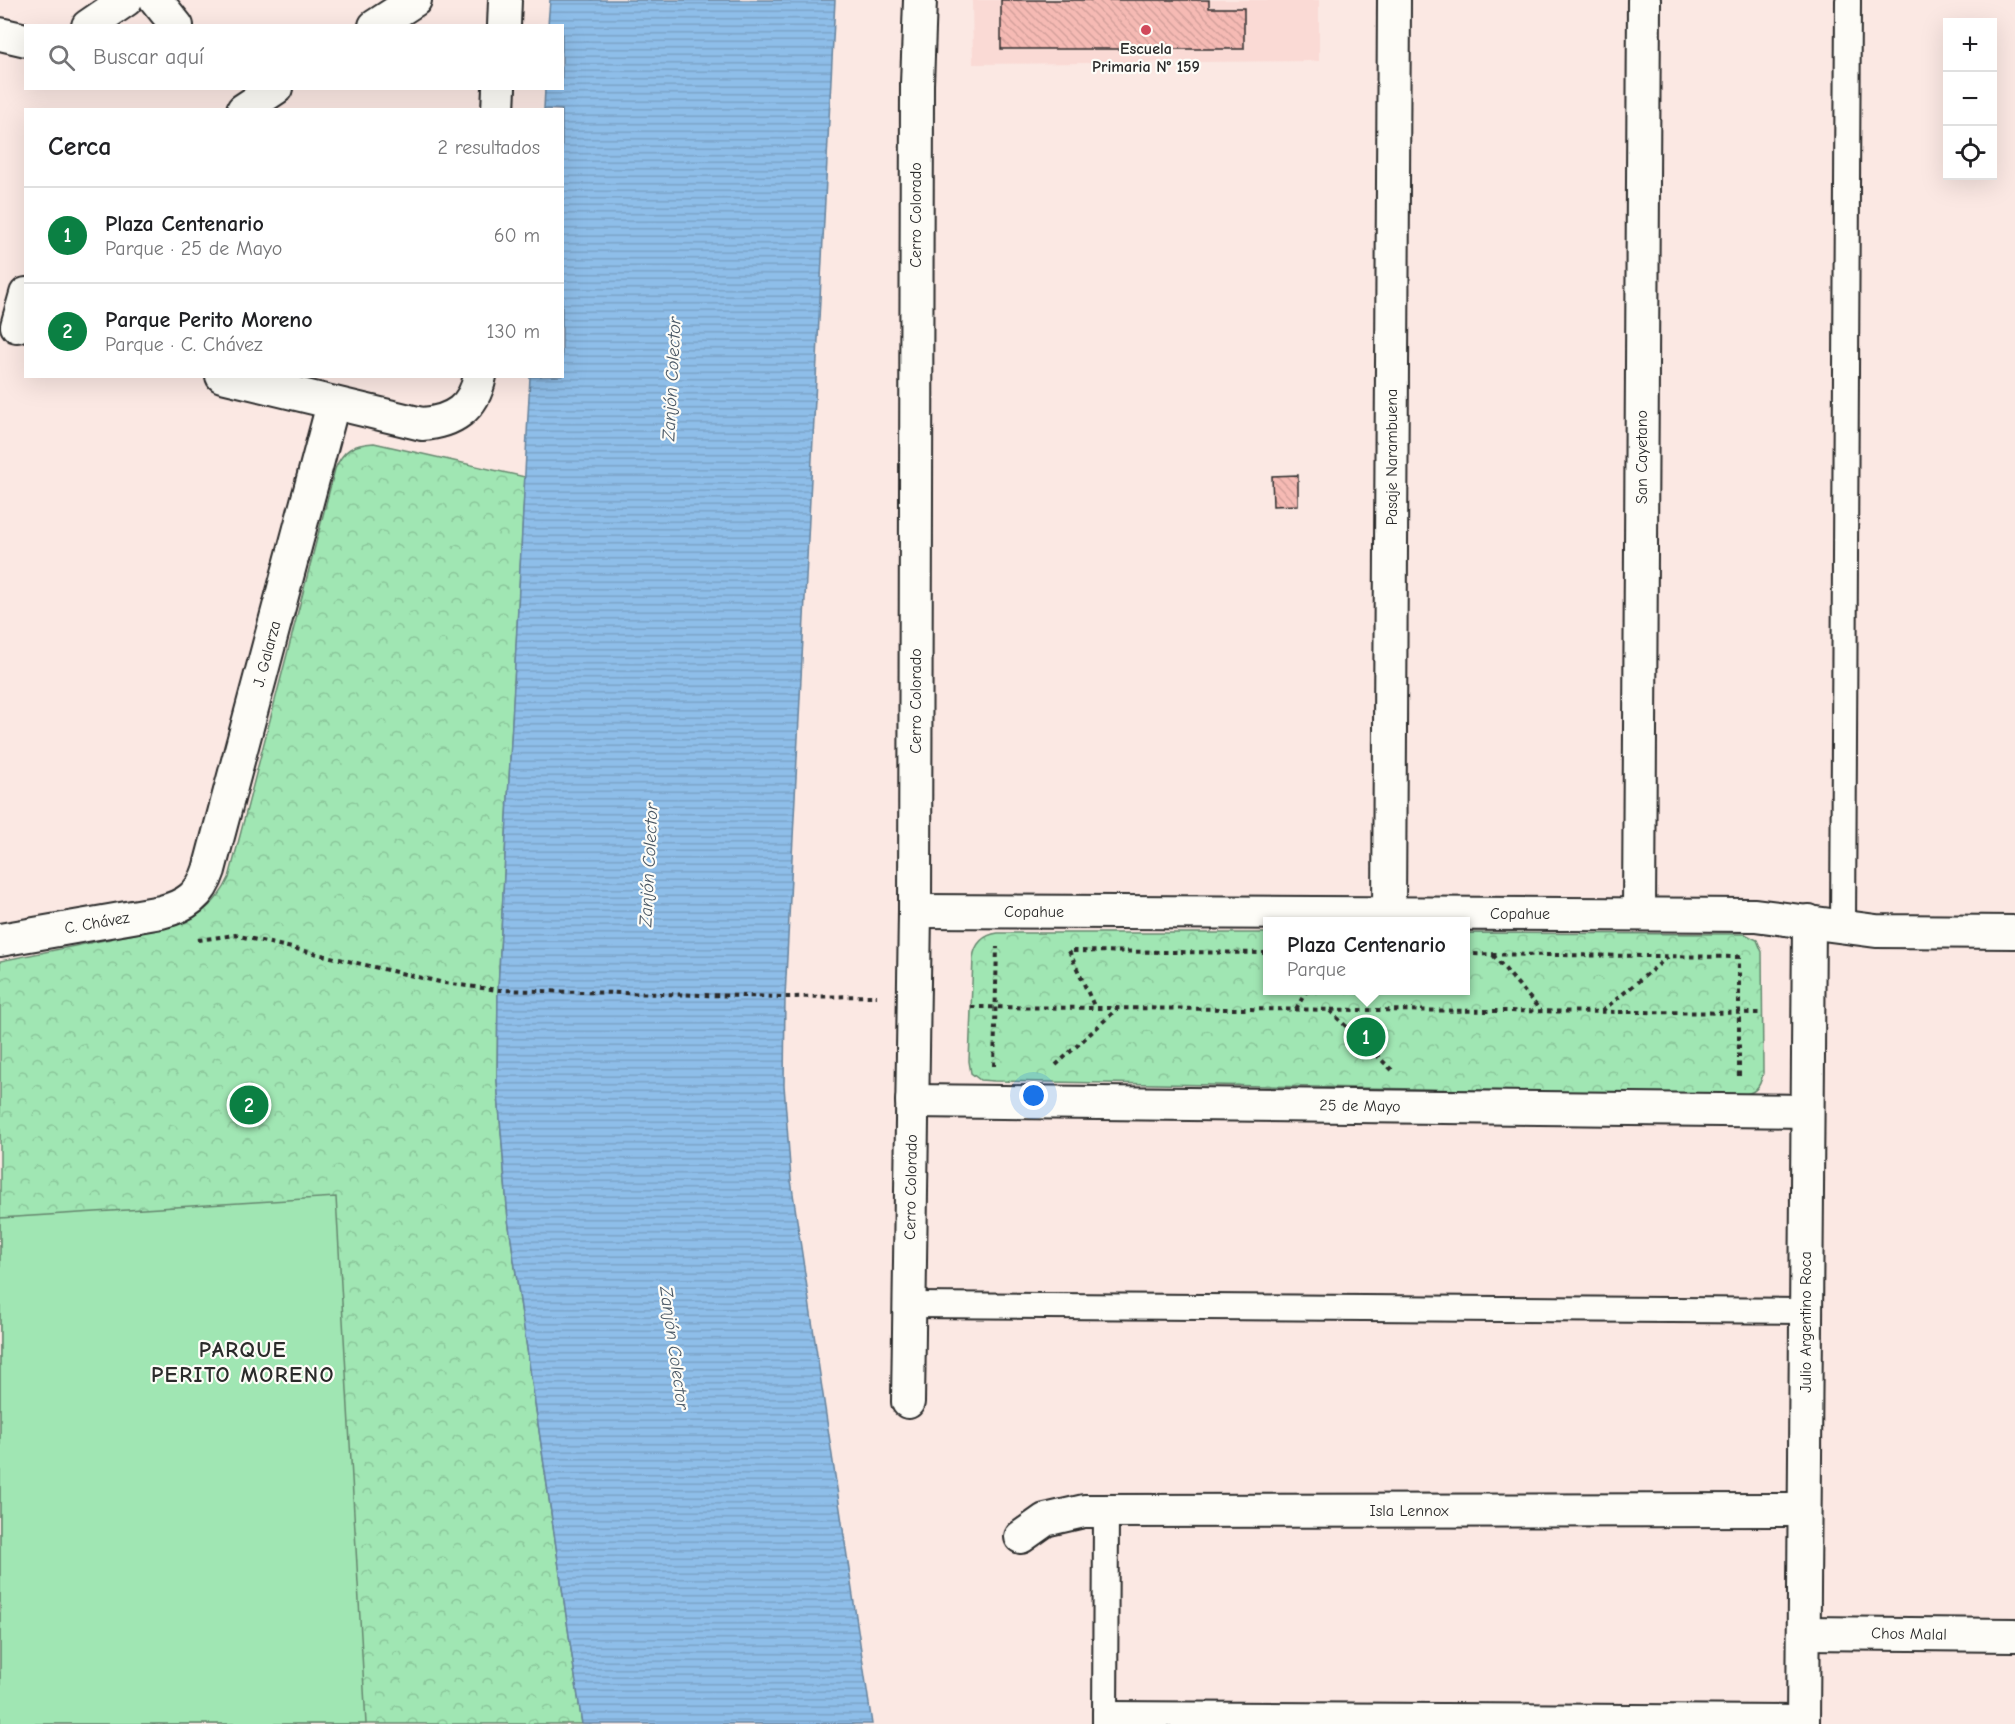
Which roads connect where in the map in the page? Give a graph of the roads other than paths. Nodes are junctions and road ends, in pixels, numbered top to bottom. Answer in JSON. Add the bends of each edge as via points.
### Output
{"nodes":[{"id":1,"x":126,"y":0,"type":"edge"},
{"id":2,"x":156,"y":0,"type":"edge"},
{"id":3,"x":415,"y":0,"type":"edge"},
{"id":4,"x":505,"y":0,"type":"edge"},
{"id":5,"x":920,"y":0,"type":"edge"},
{"id":6,"x":1394,"y":0,"type":"edge"},
{"id":7,"x":1644,"y":0,"type":"edge"},
{"id":8,"x":1848,"y":0,"type":"edge"},
{"id":9,"x":91,"y":24,"type":"edge"},
{"id":10,"x":175,"y":24,"type":"edge"},
{"id":11,"x":378,"y":24,"type":"edge"},
{"id":12,"x":504,"y":24,"type":"edge"},
{"id":13,"x":0,"y":34,"type":"edge"},
{"id":14,"x":24,"y":40,"type":"edge"},
{"id":15,"x":271,"y":90,"type":"edge"},
{"id":16,"x":499,"y":90,"type":"edge"},
{"id":17,"x":240,"y":102,"type":"edge"},
{"id":18,"x":498,"y":108,"type":"edge"},
{"id":19,"x":24,"y":299,"type":"edge"},
{"id":20,"x":14,"y":325,"type":"edge"},
{"id":21,"x":230,"y":378,"type":"edge"},
{"id":22,"x":479,"y":378,"type":"edge"},
{"id":23,"x":333,"y":404,"type":"junction"},
{"id":24,"x":192,"y":899,"type":"joint"},
{"id":25,"x":915,"y":912,"type":"junction"},
{"id":26,"x":1389,"y":913,"type":"junction"},
{"id":27,"x":1639,"y":914,"type":"junction"},
{"id":28,"x":1809,"y":921,"type":"junction"},
{"id":29,"x":1843,"y":927,"type":"junction"},
{"id":30,"x":2015,"y":932,"type":"edge"},
{"id":31,"x":0,"y":940,"type":"edge"},
{"id":32,"x":912,"y":1101,"type":"junction"},
{"id":33,"x":1808,"y":1111,"type":"junction"},
{"id":34,"x":910,"y":1305,"type":"junction"},
{"id":35,"x":1806,"y":1311,"type":"junction"},
{"id":36,"x":908,"y":1402,"type":"dead end"},
{"id":37,"x":1804,"y":1510,"type":"junction"},
{"id":38,"x":1106,"y":1511,"type":"junction"},
{"id":39,"x":1021,"y":1537,"type":"dead end"},
{"id":40,"x":1804,"y":1633,"type":"junction"},
{"id":41,"x":2015,"y":1635,"type":"edge"},
{"id":42,"x":1105,"y":1719,"type":"edge"},
{"id":43,"x":1803,"y":1721,"type":"edge"}],
"edges":[{"from":1,"to":9,"type":"street"},
{"from":2,"to":10,"type":"street"},
{"from":3,"to":11,"type":"street"},
{"from":4,"to":12,"type":"street"},
{"from":5,"to":25,"type":"street","name":"Cerro Colorado"},
{"from":6,"to":26,"type":"street","name":"Pasaje Narambuena"},
{"from":7,"to":27,"type":"street","name":"San Cayetano"},
{"from":8,"to":29,"type":"street"},
{"from":13,"to":14,"type":"street"},
{"from":15,"to":17,"type":"street"},
{"from":16,"to":18,"type":"street"},
{"from":19,"to":20,"type":"street"},
{"from":21,"to":23,"type":"street"},
{"from":22,"to":23,"type":"street","via":[[473,397],[457,416],[440,423],[422,424]]},
{"from":23,"to":24,"type":"street","name":"J. Galarza","via":[[209,870]]},
{"from":24,"to":31,"type":"street","name":"C. Chávez","via":[[161,912]]},
{"from":25,"to":26,"type":"street","name":"Copahue"},
{"from":25,"to":32,"type":"street","name":"Cerro Colorado"},
{"from":26,"to":27,"type":"street","name":"Copahue"},
{"from":27,"to":28,"type":"street","name":"Copahue","via":[[1755,915]]},
{"from":28,"to":29,"type":"street","name":"Copahue"},
{"from":28,"to":33,"type":"street","name":"Julio Argentino Roca"},
{"from":29,"to":30,"type":"street","name":"Copahue","via":[[1876,931]]},
{"from":32,"to":33,"type":"street","name":"25 de Mayo"},
{"from":32,"to":34,"type":"street","name":"Cerro Colorado"},
{"from":33,"to":35,"type":"street","name":"Julio Argentino Roca"},
{"from":34,"to":35,"type":"street"},
{"from":34,"to":36,"type":"street","name":"Cerro Colorado"},
{"from":35,"to":37,"type":"street","name":"Julio Argentino Roca"},
{"from":37,"to":38,"type":"street","name":"Isla Lennox"},
{"from":37,"to":40,"type":"street","name":"Julio Argentino Roca"},
{"from":38,"to":39,"type":"street","name":"Isla Lennox","via":[[1057,1516]]},
{"from":38,"to":42,"type":"street"},
{"from":40,"to":41,"type":"street","name":"Chos Malal"},
{"from":40,"to":43,"type":"street","name":"Julio Argentino Roca"},
{"from":42,"to":43,"type":"street"}]}
